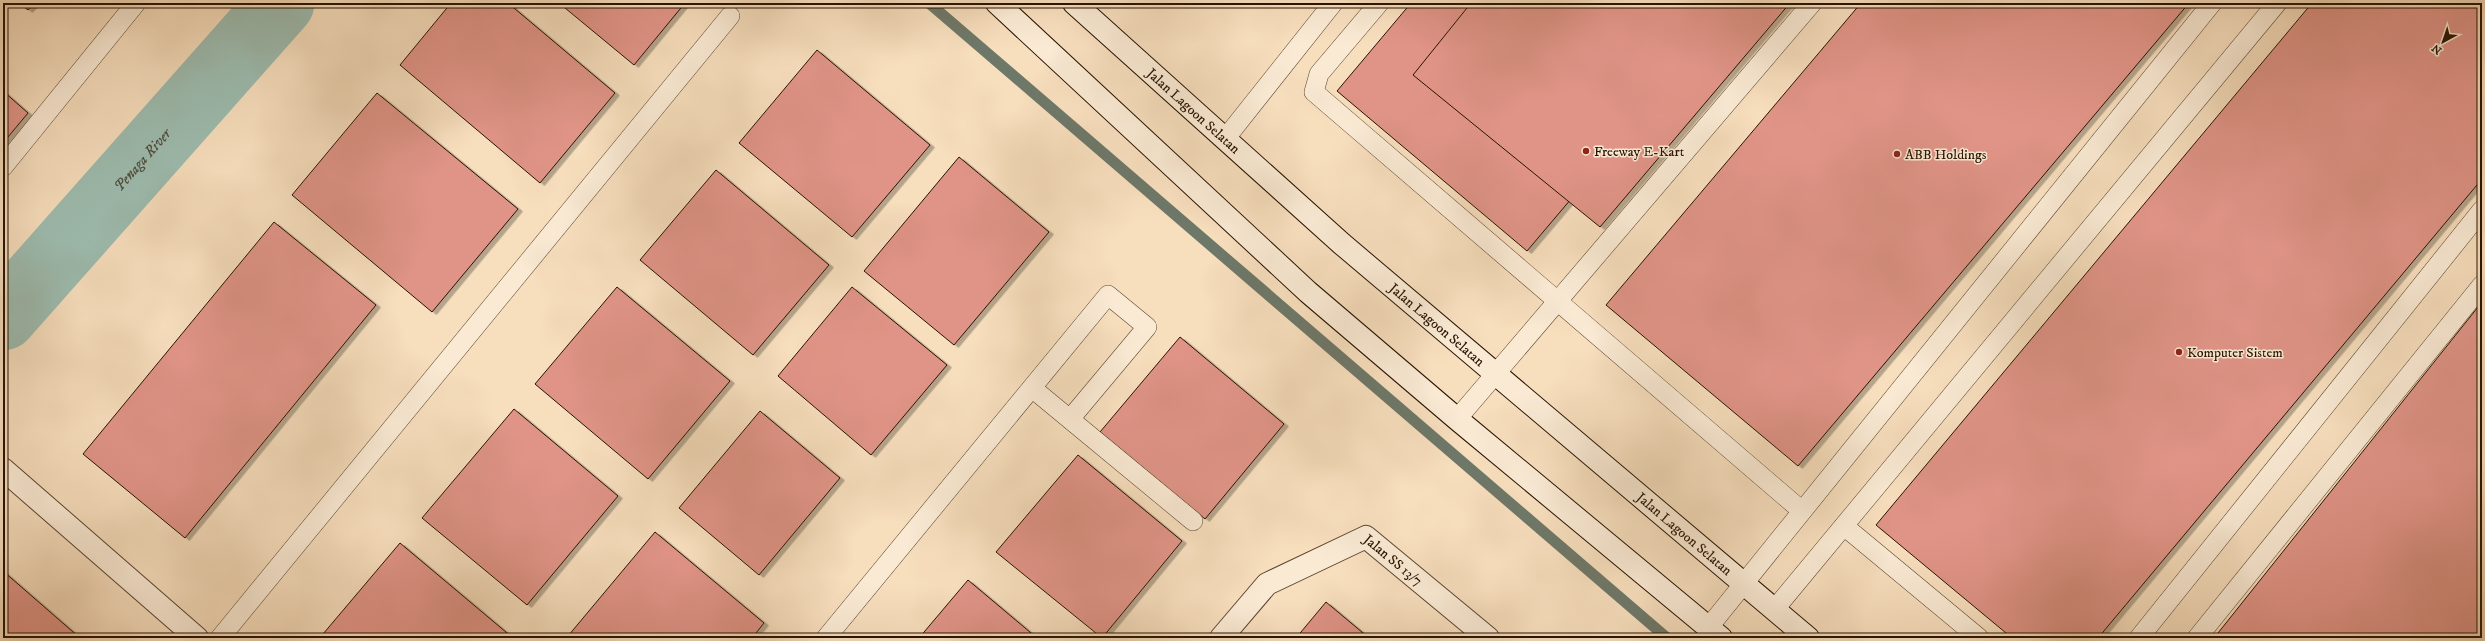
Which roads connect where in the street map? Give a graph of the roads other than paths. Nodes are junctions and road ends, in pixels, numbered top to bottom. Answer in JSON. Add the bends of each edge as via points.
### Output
{"nodes":[{"id":1,"x":136,"y":3,"type":"edge"},
{"id":2,"x":996,"y":3,"type":"edge"},
{"id":3,"x":1074,"y":3,"type":"edge"},
{"id":4,"x":1333,"y":3,"type":"edge"},
{"id":5,"x":1379,"y":3,"type":"edge"},
{"id":6,"x":1812,"y":3,"type":"edge"},
{"id":7,"x":2212,"y":3,"type":"edge"},
{"id":8,"x":2277,"y":3,"type":"edge"},
{"id":9,"x":730,"y":16,"type":"dead end"},
{"id":10,"x":1225,"y":139,"type":"junction"},
{"id":11,"x":3,"y":167,"type":"edge"},
{"id":12,"x":2482,"y":210,"type":"edge"},
{"id":13,"x":2482,"y":284,"type":"edge"},
{"id":14,"x":1558,"y":300,"type":"junction"},
{"id":15,"x":1494,"y":375,"type":"junction"},
{"id":16,"x":1032,"y":388,"type":"junction"},
{"id":17,"x":1070,"y":419,"type":"junction"},
{"id":18,"x":1457,"y":420,"type":"junction"},
{"id":19,"x":3,"y":469,"type":"edge"},
{"id":20,"x":1802,"y":511,"type":"junction"},
{"id":21,"x":1193,"y":521,"type":"dead end"},
{"id":22,"x":1844,"y":526,"type":"junction"},
{"id":23,"x":1744,"y":584,"type":"junction"},
{"id":24,"x":1774,"y":610,"type":"junction"},
{"id":25,"x":1714,"y":633,"type":"edge"},
{"id":26,"x":197,"y":638,"type":"edge"},
{"id":27,"x":220,"y":638,"type":"edge"},
{"id":28,"x":826,"y":638,"type":"edge"},
{"id":29,"x":1221,"y":638,"type":"edge"},
{"id":30,"x":1488,"y":638,"type":"edge"},
{"id":31,"x":1808,"y":638,"type":"edge"},
{"id":32,"x":1979,"y":638,"type":"edge"},
{"id":33,"x":2139,"y":638,"type":"edge"},
{"id":34,"x":2197,"y":638,"type":"edge"}],
"edges":[{"from":1,"to":11,"type":"lane"},
{"from":2,"to":18,"type":"main road","via":[[1308,292]]},
{"from":3,"to":10,"type":"main road","name":"Jalan Lagoon Selatan"},
{"from":4,"to":10,"type":"lane"},
{"from":5,"to":14,"type":"lane","via":[[1319,74],[1314,92]]},
{"from":6,"to":14,"type":"lane"},
{"from":7,"to":20,"type":"lane"},
{"from":8,"to":22,"type":"lane"},
{"from":9,"to":27,"type":"lane"},
{"from":10,"to":15,"type":"main road","name":"Jalan Lagoon Selatan"},
{"from":12,"to":33,"type":"lane"},
{"from":13,"to":34,"type":"lane"},
{"from":14,"to":15,"type":"lane"},
{"from":14,"to":20,"type":"lane"},
{"from":15,"to":18,"type":"lane"},
{"from":15,"to":23,"type":"main road","name":"Jalan Lagoon Selatan"},
{"from":16,"to":17,"type":"lane"},
{"from":16,"to":17,"type":"lane","via":[[1108,295],[1147,327]]},
{"from":16,"to":28,"type":"lane"},
{"from":17,"to":21,"type":"lane"},
{"from":18,"to":25,"type":"main road"},
{"from":19,"to":26,"type":"main road"},
{"from":20,"to":23,"type":"lane"},
{"from":22,"to":24,"type":"lane"},
{"from":22,"to":32,"type":"lane"},
{"from":23,"to":24,"type":"main road","name":"Jalan Lagoon Selatan"},
{"from":23,"to":25,"type":"lane"},
{"from":24,"to":31,"type":"main road","name":"Jalan Lagoon Selatan"},
{"from":29,"to":30,"type":"main road","name":"Jalan SS 13/7","via":[[1267,584],[1366,537]]}]}
